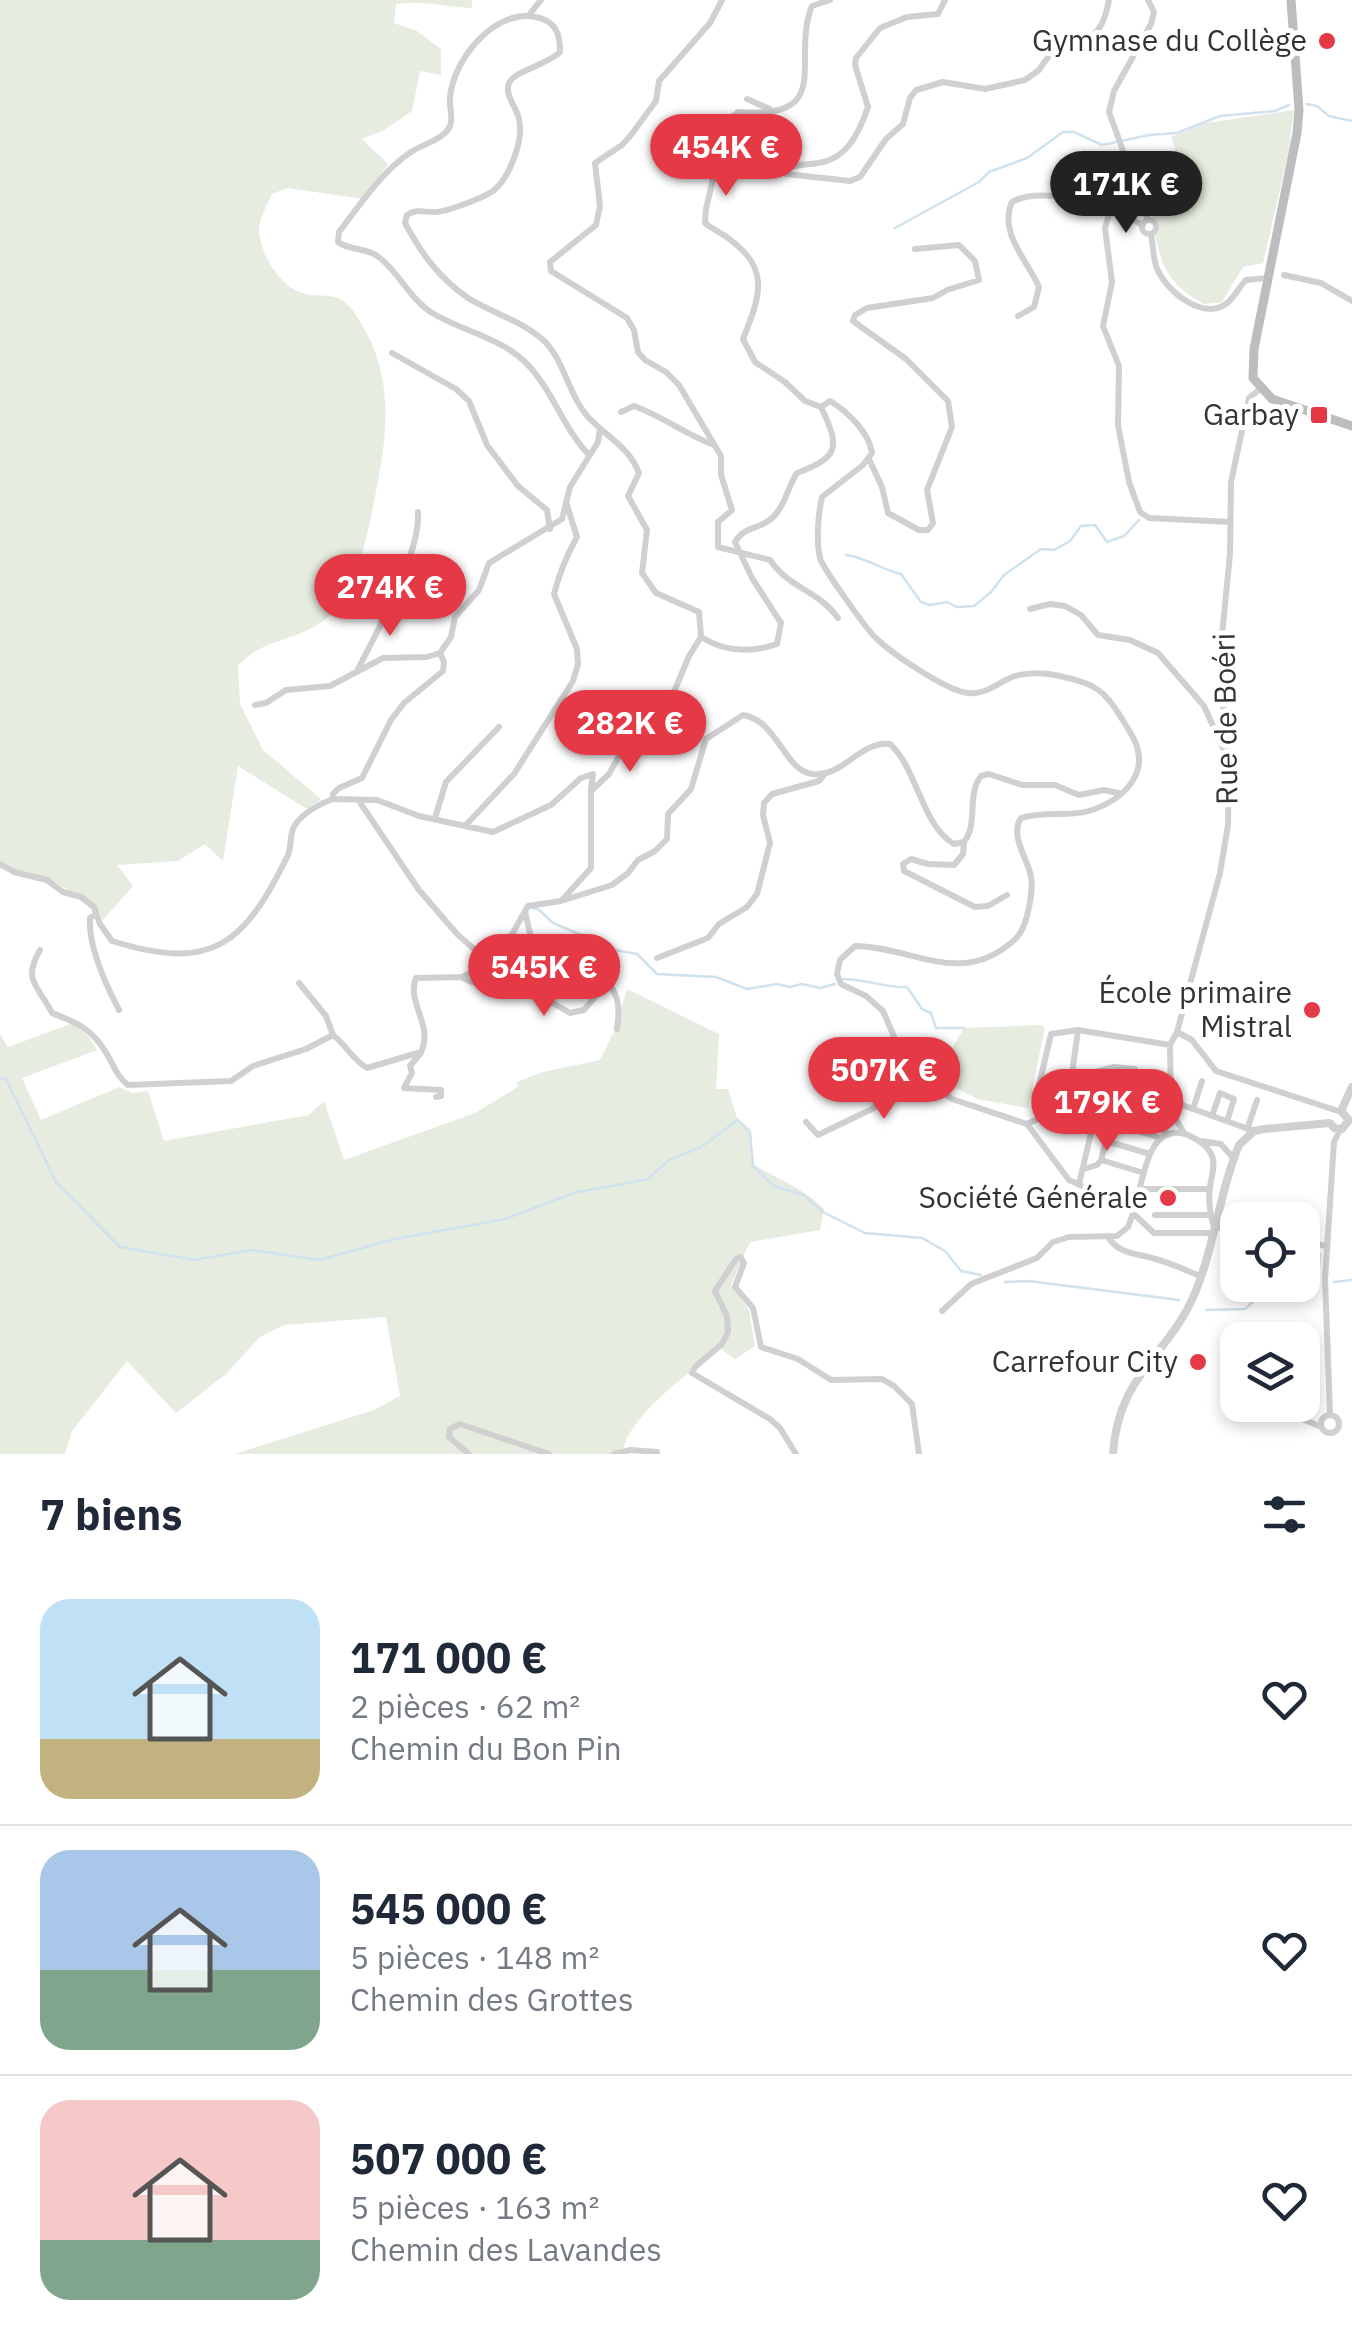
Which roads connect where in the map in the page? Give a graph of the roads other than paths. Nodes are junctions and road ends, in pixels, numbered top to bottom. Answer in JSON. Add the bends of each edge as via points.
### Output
{"nodes":[{"id":1,"x":541,"y":0,"type":"edge"},
{"id":2,"x":722,"y":0,"type":"edge"},
{"id":3,"x":830,"y":0,"type":"edge"},
{"id":4,"x":944,"y":0,"type":"edge"},
{"id":5,"x":1109,"y":0,"type":"edge"},
{"id":6,"x":1148,"y":0,"type":"edge"},
{"id":7,"x":1291,"y":0,"type":"edge"},
{"id":8,"x":528,"y":15,"type":"junction"},
{"id":9,"x":747,"y":99,"type":"dead end"},
{"id":10,"x":771,"y":114,"type":"junction"},
{"id":11,"x":1110,"y":212,"type":"junction"},
{"id":12,"x":1146,"y":223,"type":"junction"},
{"id":13,"x":915,"y":249,"type":"dead end"},
{"id":14,"x":1284,"y":275,"type":"dead end"},
{"id":15,"x":1267,"y":278,"type":"junction"},
{"id":16,"x":1352,"y":301,"type":"edge"},
{"id":17,"x":1018,"y":316,"type":"dead end"},
{"id":18,"x":392,"y":353,"type":"dead end"},
{"id":19,"x":1260,"y":389,"type":"junction"},
{"id":20,"x":821,"y":407,"type":"junction"},
{"id":21,"x":621,"y":412,"type":"dead end"},
{"id":22,"x":1352,"y":426,"type":"edge"},
{"id":23,"x":600,"y":428,"type":"junction"},
{"id":24,"x":715,"y":445,"type":"junction"},
{"id":25,"x":589,"y":455,"type":"junction"},
{"id":26,"x":869,"y":459,"type":"junction"},
{"id":27,"x":566,"y":501,"type":"junction"},
{"id":28,"x":418,"y":512,"type":"dead end"},
{"id":29,"x":1230,"y":522,"type":"junction"},
{"id":30,"x":550,"y":529,"type":"junction"},
{"id":31,"x":738,"y":551,"type":"junction"},
{"id":32,"x":1030,"y":608,"type":"dead end"},
{"id":33,"x":838,"y":618,"type":"dead end"},
{"id":34,"x":701,"y":637,"type":"junction"},
{"id":35,"x":440,"y":653,"type":"junction"},
{"id":36,"x":356,"y":672,"type":"junction"},
{"id":37,"x":254,"y":705,"type":"dead end"},
{"id":38,"x":499,"y":727,"type":"dead end"},
{"id":39,"x":1229,"y":759,"type":"junction"},
{"id":40,"x":825,"y":774,"type":"junction"},
{"id":41,"x":591,"y":791,"type":"junction"},
{"id":42,"x":1119,"y":794,"type":"junction"},
{"id":43,"x":334,"y":800,"type":"junction"},
{"id":44,"x":359,"y":802,"type":"junction"},
{"id":45,"x":436,"y":818,"type":"junction"},
{"id":46,"x":465,"y":826,"type":"junction"},
{"id":47,"x":964,"y":842,"type":"junction"},
{"id":48,"x":0,"y":864,"type":"edge"},
{"id":49,"x":1007,"y":895,"type":"dead end"},
{"id":50,"x":561,"y":901,"type":"junction"},
{"id":51,"x":524,"y":911,"type":"junction"},
{"id":52,"x":96,"y":914,"type":"junction"},
{"id":53,"x":40,"y":950,"type":"dead end"},
{"id":54,"x":547,"y":953,"type":"dead end"},
{"id":55,"x":497,"y":955,"type":"junction"},
{"id":56,"x":657,"y":958,"type":"dead end"},
{"id":57,"x":599,"y":973,"type":"dead end"},
{"id":58,"x":462,"y":977,"type":"junction"},
{"id":59,"x":608,"y":981,"type":"junction"},
{"id":60,"x":299,"y":984,"type":"dead end"},
{"id":61,"x":119,"y":1010,"type":"dead end"},
{"id":62,"x":617,"y":1028,"type":"dead end"},
{"id":63,"x":1078,"y":1030,"type":"junction"},
{"id":64,"x":1177,"y":1032,"type":"junction"},
{"id":65,"x":333,"y":1035,"type":"junction"},
{"id":66,"x":1170,"y":1045,"type":"junction"},
{"id":67,"x":421,"y":1052,"type":"junction"},
{"id":68,"x":902,"y":1055,"type":"junction"},
{"id":69,"x":886,"y":1063,"type":"junction"},
{"id":70,"x":1135,"y":1069,"type":"dead end"},
{"id":71,"x":835,"y":1074,"type":"dead end"},
{"id":72,"x":1202,"y":1081,"type":"dead end"},
{"id":73,"x":1352,"y":1087,"type":"edge"},
{"id":74,"x":436,"y":1097,"type":"dead end"},
{"id":75,"x":1257,"y":1100,"type":"dead end"},
{"id":76,"x":1170,"y":1105,"type":"junction"},
{"id":77,"x":1193,"y":1109,"type":"junction"},
{"id":78,"x":1340,"y":1111,"type":"junction"},
{"id":79,"x":1044,"y":1115,"type":"junction"},
{"id":80,"x":1095,"y":1116,"type":"junction"},
{"id":81,"x":1212,"y":1116,"type":"junction"},
{"id":82,"x":1167,"y":1120,"type":"junction"},
{"id":83,"x":1227,"y":1121,"type":"junction"},
{"id":84,"x":806,"y":1122,"type":"dead end"},
{"id":85,"x":1110,"y":1122,"type":"junction"},
{"id":86,"x":1027,"y":1124,"type":"junction"},
{"id":87,"x":1330,"y":1124,"type":"junction"},
{"id":88,"x":1251,"y":1129,"type":"junction"},
{"id":89,"x":1340,"y":1130,"type":"junction"},
{"id":90,"x":1185,"y":1134,"type":"junction"},
{"id":91,"x":1162,"y":1137,"type":"junction"},
{"id":92,"x":1106,"y":1141,"type":"junction"},
{"id":93,"x":1200,"y":1141,"type":"junction"},
{"id":94,"x":1150,"y":1154,"type":"junction"},
{"id":95,"x":1234,"y":1159,"type":"junction"},
{"id":96,"x":1100,"y":1160,"type":"junction"},
{"id":97,"x":1084,"y":1169,"type":"junction"},
{"id":98,"x":1144,"y":1173,"type":"junction"},
{"id":99,"x":1080,"y":1184,"type":"junction"},
{"id":100,"x":1140,"y":1189,"type":"junction"},
{"id":101,"x":1209,"y":1189,"type":"junction"},
{"id":102,"x":1130,"y":1209,"type":"junction"},
{"id":103,"x":1155,"y":1215,"type":"dead end"},
{"id":104,"x":1210,"y":1215,"type":"junction"},
{"id":105,"x":1213,"y":1230,"type":"junction"},
{"id":106,"x":1220,"y":1230,"type":"edge"},
{"id":107,"x":1108,"y":1237,"type":"junction"},
{"id":108,"x":1320,"y":1245,"type":"edge"},
{"id":109,"x":1327,"y":1246,"type":"junction"},
{"id":110,"x":1200,"y":1276,"type":"junction"},
{"id":111,"x":942,"y":1311,"type":"dead end"},
{"id":112,"x":1330,"y":1414,"type":"junction"},
{"id":113,"x":1309,"y":1422,"type":"edge"},
{"id":114,"x":1321,"y":1427,"type":"junction"},
{"id":115,"x":1340,"y":1427,"type":"junction"},
{"id":116,"x":1352,"y":1429,"type":"edge"},
{"id":117,"x":657,"y":1452,"type":"edge"},
{"id":118,"x":469,"y":1454,"type":"edge"},
{"id":119,"x":549,"y":1454,"type":"edge"},
{"id":120,"x":614,"y":1454,"type":"edge"},
{"id":121,"x":796,"y":1454,"type":"edge"},
{"id":122,"x":919,"y":1454,"type":"edge"},
{"id":123,"x":1113,"y":1454,"type":"edge"}],
"edges":[{"from":1,"to":8,"type":"street"},
{"from":2,"to":24,"type":"street","via":[[659,81],[656,101],[631,135],[595,163],[596,224],[550,262],[551,271],[627,318],[638,352],[679,385]]},
{"from":3,"to":10,"type":"street","via":[[812,6],[808,17],[799,98]]},
{"from":4,"to":5,"type":"street","via":[[938,14],[880,28],[856,58],[868,107],[848,148],[833,160],[794,166],[786,174],[860,177],[902,124],[916,90],[943,82],[985,90],[1025,80],[1055,47],[1098,32]]},
{"from":6,"to":12,"type":"street","via":[[1150,24],[1110,100],[1111,122]]},
{"from":7,"to":15,"type":"main road","via":[[1297,134]]},
{"from":8,"to":23,"type":"street","via":[[558,31],[560,52],[509,82],[520,129],[504,175],[494,190],[438,212],[414,210],[405,223],[446,280],[542,339],[582,410]]},
{"from":8,"to":25,"type":"street","via":[[480,36],[450,96],[450,126],[382,180],[338,242],[381,258],[434,314],[524,360]]},
{"from":9,"to":10,"type":"street"},
{"from":10,"to":20,"type":"street","via":[[738,112],[726,123],[706,223],[752,261],[760,276],[743,339],[754,362]]},
{"from":11,"to":12,"type":"street"},
{"from":11,"to":17,"type":"street","via":[[1067,198],[1012,202],[1007,211],[1018,256],[1039,287],[1034,307]]},
{"from":11,"to":29,"type":"street","via":[[1105,228],[1112,282],[1103,326],[1119,366],[1120,436],[1140,512],[1152,519]]},
{"from":12,"to":15,"type":"street","via":[[1165,281],[1194,305],[1220,307],[1246,280]]},
{"from":13,"to":26,"type":"street","via":[[959,244],[975,261],[979,280],[919,302],[868,308],[853,321],[906,359],[948,401],[952,427],[927,490],[932,526],[918,530],[888,514]]},
{"from":14,"to":16,"type":"street"},
{"from":15,"to":19,"type":"main road","via":[[1252,359]]},
{"from":18,"to":30,"type":"street","via":[[470,402],[486,445],[547,510]]},
{"from":19,"to":22,"type":"main road"},
{"from":19,"to":29,"type":"street","name":"Rue de Boéri","via":[[1242,423]]},
{"from":20,"to":26,"type":"street","via":[[830,401],[844,409],[869,440]]},
{"from":20,"to":31,"type":"street","via":[[835,435],[832,454],[797,473],[780,510],[742,531]]},
{"from":21,"to":24,"type":"street","via":[[634,406]]},
{"from":23,"to":25,"type":"street"},
{"from":23,"to":34,"type":"street","via":[[632,455],[638,474],[628,496],[647,530],[642,573],[656,593],[698,612]]},
{"from":24,"to":31,"type":"street","via":[[732,510],[718,522],[718,547]]},
{"from":25,"to":27,"type":"street"},
{"from":26,"to":42,"type":"street","via":[[822,497],[820,562],[875,638],[944,687],[971,694],[1042,672],[1102,691],[1141,758],[1135,780]]},
{"from":27,"to":30,"type":"street","via":[[562,520]]},
{"from":27,"to":46,"type":"street","via":[[578,532],[554,594],[576,649],[576,673],[514,774]]},
{"from":28,"to":36,"type":"street","via":[[418,532]]},
{"from":29,"to":39,"type":"street","name":"Rue de Boéri","via":[[1221,656]]},
{"from":30,"to":35,"type":"street","via":[[489,563]]},
{"from":31,"to":33,"type":"street","via":[[770,560],[781,577],[818,596]]},
{"from":31,"to":34,"type":"street","via":[[781,623],[781,636],[777,644],[747,651]]},
{"from":32,"to":39,"type":"street","via":[[1065,606],[1098,635],[1158,653],[1204,706]]},
{"from":34,"to":41,"type":"street","via":[[674,692],[642,714],[609,774]]},
{"from":35,"to":36,"type":"street","via":[[383,658]]},
{"from":35,"to":43,"type":"street","via":[[443,671],[404,704],[362,778],[340,788]]},
{"from":36,"to":37,"type":"street","via":[[330,686],[286,690]]},
{"from":38,"to":45,"type":"street","via":[[446,782]]},
{"from":39,"to":64,"type":"street","name":"Rue de Boéri","via":[[1220,873]]},
{"from":40,"to":47,"type":"street","via":[[866,748],[890,744],[940,833],[954,844]]},
{"from":40,"to":50,"type":"street","via":[[806,773],[770,730],[744,714],[706,739],[692,789],[668,814],[664,845],[618,882]]},
{"from":40,"to":56,"type":"street","via":[[764,803],[769,856],[747,907],[708,938]]},
{"from":41,"to":46,"type":"street","via":[[593,774],[500,830]]},
{"from":41,"to":50,"type":"street","via":[[590,868]]},
{"from":42,"to":47,"type":"street","via":[[1079,795],[1055,785],[981,776]]},
{"from":42,"to":68,"type":"street","via":[[1089,811],[1020,818],[1016,833],[1032,893],[1023,930],[1006,947],[958,966],[868,946],[848,950],[837,968],[842,984],[883,1011]]},
{"from":43,"to":44,"type":"street"},
{"from":43,"to":52,"type":"street","via":[[294,825],[290,850],[262,903],[230,940],[199,953],[130,947],[112,941]]},
{"from":44,"to":45,"type":"street","via":[[377,800]]},
{"from":44,"to":55,"type":"street","via":[[458,935],[474,949]]},
{"from":45,"to":46,"type":"street"},
{"from":47,"to":49,"type":"street","via":[[954,864],[908,859],[904,872],[980,908]]},
{"from":48,"to":52,"type":"street","via":[[81,897]]},
{"from":50,"to":51,"type":"street","via":[[534,903]]},
{"from":51,"to":54,"type":"street","via":[[532,942]]},
{"from":51,"to":55,"type":"street"},
{"from":52,"to":61,"type":"street","via":[[90,918],[94,945]]},
{"from":53,"to":65,"type":"street","via":[[30,978],[52,1014],[90,1031],[128,1085],[230,1081]]},
{"from":55,"to":58,"type":"street"},
{"from":57,"to":59,"type":"street"},
{"from":58,"to":59,"type":"street","via":[[524,986],[575,1013]]},
{"from":58,"to":67,"type":"street","via":[[414,982],[426,1032]]},
{"from":59,"to":62,"type":"street","via":[[618,996]]},
{"from":60,"to":65,"type":"street"},
{"from":63,"to":66,"type":"street"},
{"from":63,"to":70,"type":"street","via":[[1072,1074]]},
{"from":63,"to":79,"type":"street","via":[[1051,1034],[1039,1086]]},
{"from":64,"to":66,"type":"street","name":"Rue de Boéri"},
{"from":64,"to":78,"type":"street","via":[[1216,1071]]},
{"from":65,"to":67,"type":"street","via":[[366,1068]]},
{"from":66,"to":76,"type":"street","name":"Rue de Boéri"},
{"from":67,"to":74,"type":"street","via":[[404,1088],[441,1090]]},
{"from":68,"to":69,"type":"street"},
{"from":68,"to":86,"type":"street","via":[[952,1099]]},
{"from":69,"to":71,"type":"street"},
{"from":69,"to":84,"type":"street","via":[[889,1092],[874,1108],[818,1135]]},
{"from":72,"to":77,"type":"street"},
{"from":73,"to":78,"type":"street"},
{"from":75,"to":88,"type":"street"},
{"from":76,"to":77,"type":"street"},
{"from":76,"to":80,"type":"street","via":[[1106,1086],[1105,1112]]},
{"from":76,"to":82,"type":"street","name":"Rue de Boéri"},
{"from":76,"to":90,"type":"street","name":"Rue de Boéri"},
{"from":77,"to":81,"type":"street"},
{"from":78,"to":87,"type":"street"},
{"from":78,"to":89,"type":"street","via":[[1349,1120]]},
{"from":79,"to":80,"type":"street"},
{"from":79,"to":86,"type":"street"},
{"from":80,"to":97,"type":"street"},
{"from":81,"to":83,"type":"street"},
{"from":81,"to":83,"type":"street","via":[[1220,1094],[1234,1099]]},
{"from":82,"to":85,"type":"street","via":[[1116,1105]]},
{"from":82,"to":91,"type":"street","name":"Rue de Boéri"},
{"from":83,"to":88,"type":"street"},
{"from":85,"to":91,"type":"street"},
{"from":85,"to":92,"type":"street"},
{"from":86,"to":99,"type":"street","via":[[1060,1171]]},
{"from":87,"to":88,"type":"street"},
{"from":87,"to":89,"type":"street"},
{"from":88,"to":95,"type":"street"},
{"from":89,"to":109,"type":"street"},
{"from":90,"to":91,"type":"street"},
{"from":90,"to":93,"type":"street"},
{"from":91,"to":94,"type":"street"},
{"from":92,"to":94,"type":"street"},
{"from":92,"to":96,"type":"street"},
{"from":93,"to":95,"type":"street","via":[[1220,1144]]},
{"from":93,"to":101,"type":"street","via":[[1212,1155]]},
{"from":94,"to":98,"type":"street"},
{"from":95,"to":105,"type":"street"},
{"from":96,"to":97,"type":"street"},
{"from":96,"to":98,"type":"street"},
{"from":97,"to":99,"type":"street"},
{"from":98,"to":100,"type":"street"},
{"from":99,"to":102,"type":"street"},
{"from":100,"to":101,"type":"street"},
{"from":100,"to":102,"type":"street"},
{"from":101,"to":104,"type":"street"},
{"from":102,"to":105,"type":"street","via":[[1154,1233]]},
{"from":102,"to":107,"type":"street","via":[[1128,1227]]},
{"from":103,"to":104,"type":"street"},
{"from":104,"to":105,"type":"street"},
{"from":105,"to":106,"type":"street"},
{"from":105,"to":110,"type":"street"},
{"from":107,"to":110,"type":"street","via":[[1130,1254]]},
{"from":107,"to":111,"type":"street","via":[[1053,1242],[1037,1258],[971,1284]]},
{"from":108,"to":109,"type":"street"},
{"from":109,"to":112,"type":"street"},
{"from":110,"to":123,"type":"street","via":[[1194,1296],[1124,1397]]},
{"from":112,"to":114,"type":"street"},
{"from":112,"to":115,"type":"street"},
{"from":113,"to":114,"type":"street"},
{"from":114,"to":115,"type":"street","via":[[1333,1433]]},
{"from":115,"to":116,"type":"street"},
{"from":117,"to":120,"type":"street"},
{"from":118,"to":119,"type":"street","via":[[449,1437],[450,1429],[460,1424]]},
{"from":121,"to":122,"type":"street","via":[[770,1419],[692,1373],[726,1339],[727,1316],[715,1291],[736,1258],[744,1263],[736,1288],[752,1308],[762,1347],[831,1380],[882,1378],[894,1386],[912,1404]]}]}
